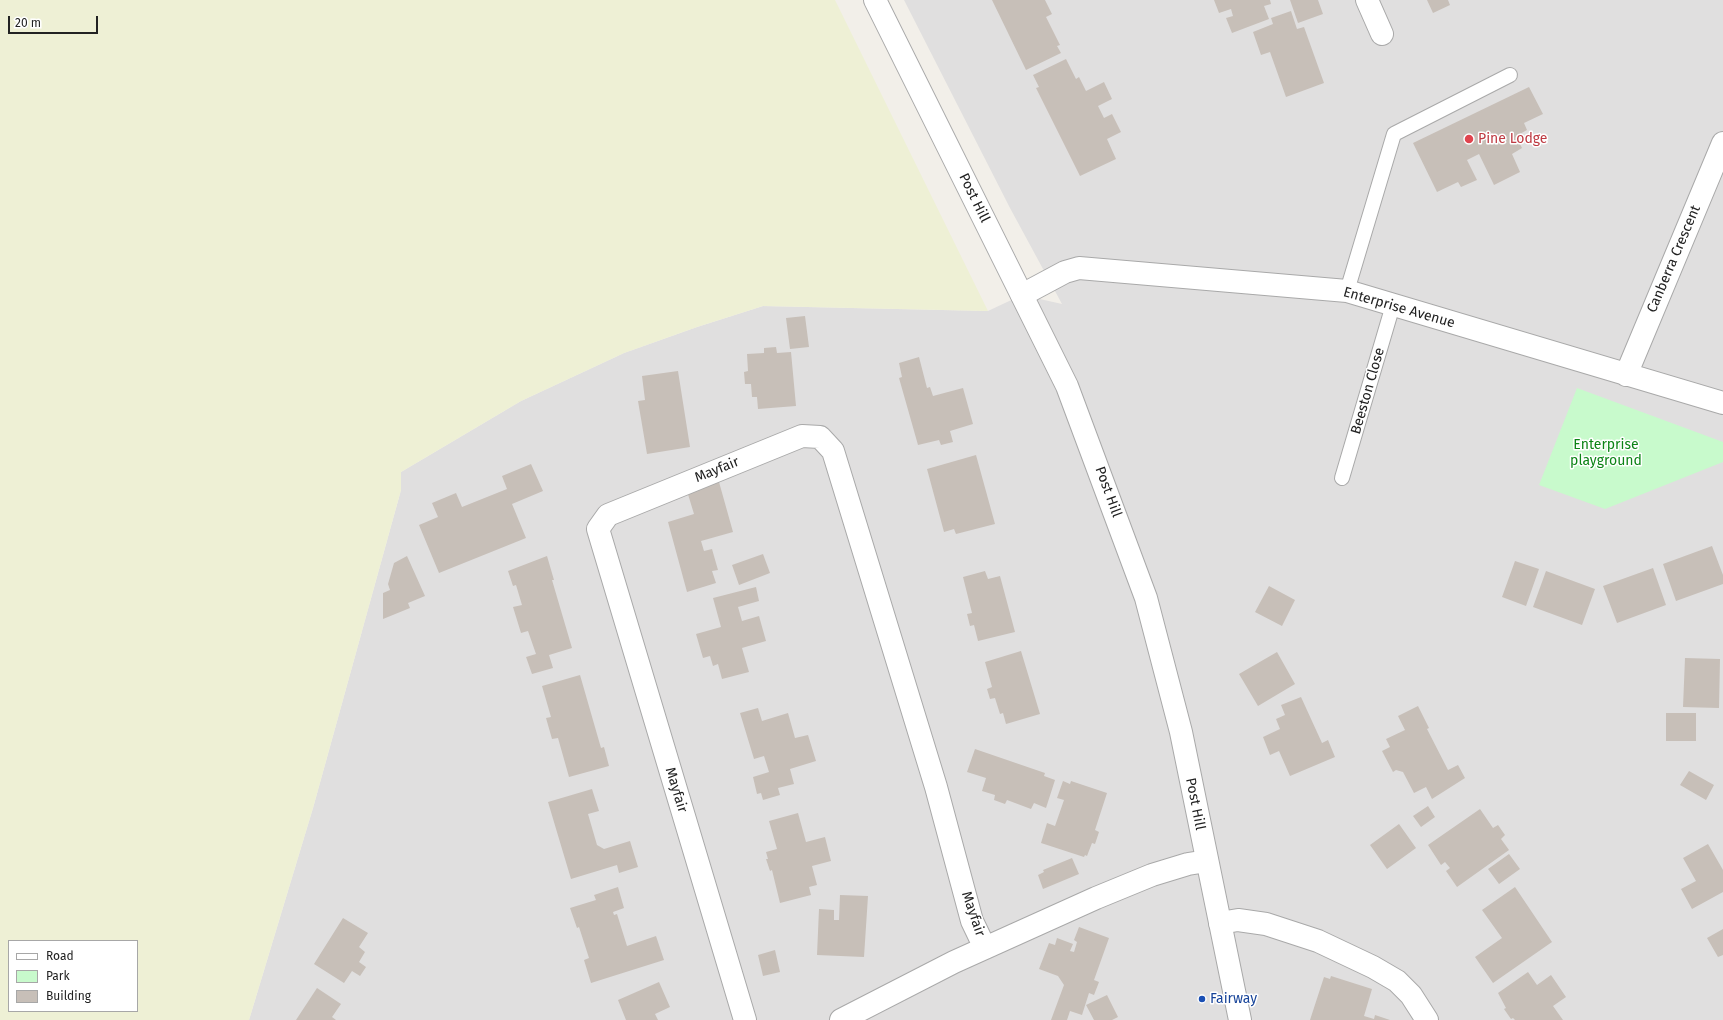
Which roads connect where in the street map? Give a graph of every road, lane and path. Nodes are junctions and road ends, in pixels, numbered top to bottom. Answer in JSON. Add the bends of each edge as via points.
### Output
{"nodes":[{"id":1,"x":875,"y":0,"type":"edge"},
{"id":2,"x":1367,"y":0,"type":"edge"},
{"id":3,"x":1382,"y":34,"type":"dead end"},
{"id":4,"x":1510,"y":76,"type":"dead end"},
{"id":5,"x":1723,"y":143,"type":"edge"},
{"id":6,"x":1347,"y":291,"type":"junction"},
{"id":7,"x":1022,"y":295,"type":"junction"},
{"id":8,"x":1393,"y":305,"type":"junction"},
{"id":9,"x":1626,"y":375,"type":"junction"},
{"id":10,"x":1723,"y":403,"type":"edge"},
{"id":11,"x":1342,"y":478,"type":"dead end"},
{"id":12,"x":1207,"y":861,"type":"junction"},
{"id":13,"x":1220,"y":923,"type":"junction"},
{"id":14,"x":985,"y":948,"type":"junction"},
{"id":15,"x":745,"y":1020,"type":"edge"},
{"id":16,"x":841,"y":1020,"type":"edge"},
{"id":17,"x":1240,"y":1020,"type":"edge"},
{"id":18,"x":1427,"y":1020,"type":"edge"}],
"edges":[{"from":1,"to":7,"type":"street","name":"Post Hill"},
{"from":2,"to":3,"type":"street"},
{"from":4,"to":6,"type":"lane","via":[[1394,134]]},
{"from":5,"to":9,"type":"street","name":"Canberra Crescent"},
{"from":6,"to":7,"type":"street","name":"Enterprise Avenue","via":[[1079,268],[1065,272]]},
{"from":6,"to":8,"type":"street","name":"Enterprise Avenue"},
{"from":7,"to":12,"type":"street","name":"Post Hill","via":[[1067,386],[1146,598],[1181,732]]},
{"from":8,"to":9,"type":"street","name":"Enterprise Avenue"},
{"from":8,"to":11,"type":"lane","name":"Beeston Close"},
{"from":9,"to":10,"type":"street","name":"Enterprise Avenue"},
{"from":12,"to":13,"type":"street","name":"Post Hill"},
{"from":12,"to":14,"type":"street","name":"Mayfair","via":[[1152,875]]},
{"from":13,"to":17,"type":"street","name":"Post Hill"},
{"from":13,"to":18,"type":"street","via":[[1238,920],[1266,924],[1318,941],[1373,966],[1397,981],[1411,995]]},
{"from":14,"to":15,"type":"street","name":"Mayfair","via":[[972,921],[934,779],[833,451],[820,437],[802,436],[608,515],[598,529]]},
{"from":14,"to":16,"type":"street","name":"Mayfair"}]}
